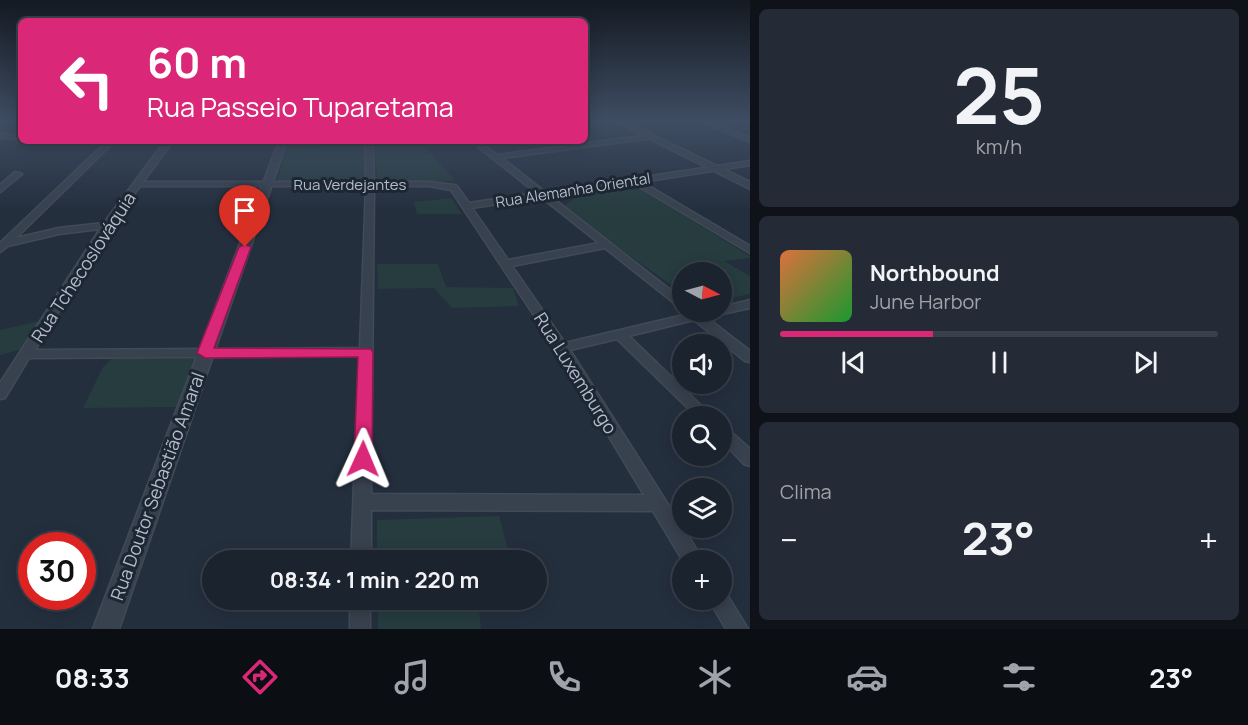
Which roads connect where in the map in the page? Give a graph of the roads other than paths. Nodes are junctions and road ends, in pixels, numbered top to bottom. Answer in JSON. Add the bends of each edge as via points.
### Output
{"nodes":[{"id":1,"x":100,"y":151,"type":"edge"},
{"id":2,"x":161,"y":151,"type":"edge"},
{"id":3,"x":280,"y":151,"type":"edge"},
{"id":4,"x":369,"y":151,"type":"edge"},
{"id":5,"x":489,"y":151,"type":"edge"},
{"id":6,"x":539,"y":151,"type":"edge"},
{"id":7,"x":679,"y":151,"type":"edge"},
{"id":8,"x":496,"y":157,"type":"junction"},
{"id":9,"x":750,"y":164,"type":"edge"},
{"id":10,"x":714,"y":169,"type":"junction"},
{"id":11,"x":18,"y":174,"type":"dead end"},
{"id":12,"x":635,"y":181,"type":"junction"},
{"id":13,"x":136,"y":184,"type":"junction"},
{"id":14,"x":269,"y":184,"type":"junction"},
{"id":15,"x":370,"y":184,"type":"junction"},
{"id":16,"x":750,"y":186,"type":"edge"},
{"id":17,"x":454,"y":188,"type":"joint"},
{"id":18,"x":0,"y":189,"type":"edge"},
{"id":19,"x":541,"y":196,"type":"junction"},
{"id":20,"x":468,"y":206,"type":"junction"},
{"id":21,"x":107,"y":225,"type":"junction"},
{"id":22,"x":607,"y":245,"type":"junction"},
{"id":23,"x":3,"y":247,"type":"edge"},
{"id":24,"x":750,"y":250,"type":"edge"},
{"id":25,"x":506,"y":264,"type":"junction"},
{"id":26,"x":672,"y":296,"type":"edge"},
{"id":27,"x":750,"y":304,"type":"edge"},
{"id":28,"x":732,"y":308,"type":"edge"},
{"id":29,"x":672,"y":320,"type":"edge"},
{"id":30,"x":704,"y":322,"type":"edge"},
{"id":31,"x":621,"y":335,"type":"junction"},
{"id":32,"x":562,"y":348,"type":"junction"},
{"id":33,"x":365,"y":352,"type":"junction"},
{"id":34,"x":205,"y":353,"type":"junction"},
{"id":35,"x":27,"y":354,"type":"junction"},
{"id":36,"x":750,"y":358,"type":"edge"},
{"id":37,"x":0,"y":394,"type":"edge"},
{"id":38,"x":695,"y":406,"type":"edge"},
{"id":39,"x":732,"y":442,"type":"edge"},
{"id":40,"x":750,"y":459,"type":"edge"},
{"id":41,"x":362,"y":502,"type":"junction"},
{"id":42,"x":656,"y":502,"type":"junction"},
{"id":43,"x":361,"y":550,"type":"edge"},
{"id":44,"x":687,"y":550,"type":"edge"},
{"id":45,"x":360,"y":610,"type":"edge"},
{"id":46,"x":726,"y":610,"type":"edge"},
{"id":47,"x":106,"y":629,"type":"edge"},
{"id":48,"x":360,"y":629,"type":"edge"},
{"id":49,"x":738,"y":629,"type":"edge"}],
"edges":[{"from":1,"to":23,"type":"street"},
{"from":2,"to":13,"type":"street","name":"Rua Tchecoslováquia"},
{"from":3,"to":14,"type":"street","name":"Rua Doutor Sebastião Amaral"},
{"from":4,"to":15,"type":"street"},
{"from":5,"to":8,"type":"street"},
{"from":6,"to":8,"type":"street"},
{"from":7,"to":10,"type":"street"},
{"from":8,"to":19,"type":"street"},
{"from":9,"to":10,"type":"street","name":"Rua Alemanha Oriental"},
{"from":10,"to":12,"type":"street","name":"Rua Alemanha Oriental"},
{"from":10,"to":16,"type":"street"},
{"from":11,"to":18,"type":"street"},
{"from":12,"to":19,"type":"street","name":"Rua Alemanha Oriental"},
{"from":12,"to":24,"type":"street"},
{"from":13,"to":14,"type":"street","name":"Rua Verdejantes"},
{"from":13,"to":21,"type":"street","name":"Rua Tchecoslováquia"},
{"from":14,"to":15,"type":"street","name":"Rua Verdejantes"},
{"from":14,"to":34,"type":"street","name":"Rua Doutor Sebastião Amaral"},
{"from":15,"to":17,"type":"street","name":"Rua Verdejantes","via":[[441,184]]},
{"from":15,"to":33,"type":"street"},
{"from":17,"to":20,"type":"street","name":"Rua Luxemburgo"},
{"from":19,"to":20,"type":"street","name":"Rua Alemanha Oriental"},
{"from":19,"to":22,"type":"street"},
{"from":20,"to":25,"type":"street","name":"Rua Luxemburgo"},
{"from":21,"to":23,"type":"street","via":[[59,231]]},
{"from":21,"to":35,"type":"street","name":"Rua Tchecoslováquia"},
{"from":22,"to":25,"type":"street"},
{"from":22,"to":26,"type":"street"},
{"from":25,"to":32,"type":"street","name":"Rua Luxemburgo"},
{"from":27,"to":28,"type":"street"},
{"from":29,"to":31,"type":"street"},
{"from":30,"to":36,"type":"street"},
{"from":31,"to":32,"type":"street"},
{"from":31,"to":38,"type":"street"},
{"from":32,"to":42,"type":"street","name":"Rua Luxemburgo"},
{"from":33,"to":34,"type":"street"},
{"from":33,"to":41,"type":"street"},
{"from":34,"to":35,"type":"street"},
{"from":34,"to":47,"type":"street","name":"Rua Doutor Sebastião Amaral"},
{"from":35,"to":37,"type":"street","name":"Rua Tchecoslováquia"},
{"from":39,"to":40,"type":"street"},
{"from":41,"to":42,"type":"street"},
{"from":41,"to":43,"type":"street"},
{"from":42,"to":44,"type":"street","name":"Rua Luxemburgo"},
{"from":45,"to":48,"type":"street"},
{"from":46,"to":49,"type":"street"}]}
